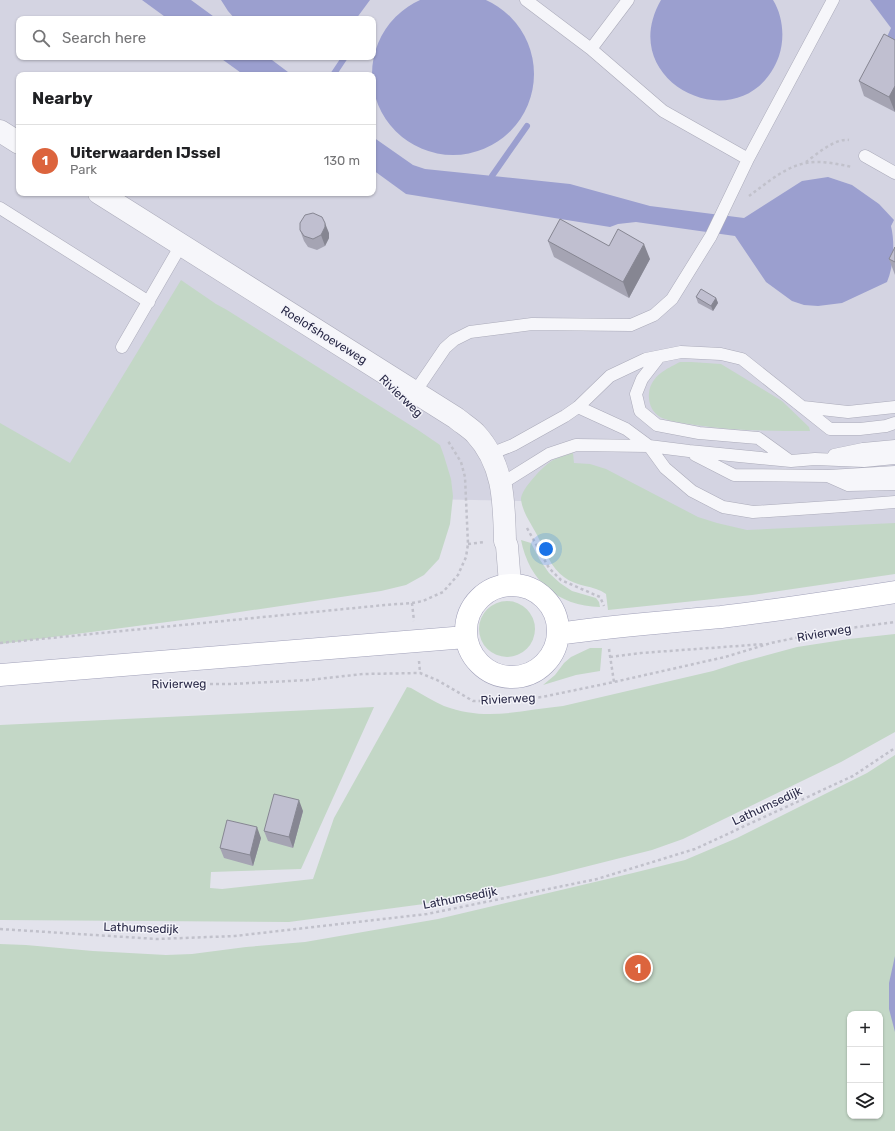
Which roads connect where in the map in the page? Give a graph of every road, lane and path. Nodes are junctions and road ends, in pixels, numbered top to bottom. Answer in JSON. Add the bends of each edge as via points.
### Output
{"nodes":[{"id":1,"x":526,"y":0,"type":"edge"},
{"id":2,"x":628,"y":0,"type":"edge"},
{"id":3,"x":833,"y":0,"type":"edge"},
{"id":4,"x":591,"y":49,"type":"junction"},
{"id":5,"x":0,"y":131,"type":"edge"},
{"id":6,"x":849,"y":140,"type":"dead end"},
{"id":7,"x":16,"y":141,"type":"edge"},
{"id":8,"x":866,"y":156,"type":"dead end"},
{"id":9,"x":748,"y":159,"type":"junction"},
{"id":10,"x":806,"y":163,"type":"junction"},
{"id":11,"x":853,"y":167,"type":"dead end"},
{"id":12,"x":895,"y":173,"type":"edge"},
{"id":13,"x":104,"y":196,"type":"edge"},
{"id":14,"x":0,"y":208,"type":"edge"},
{"id":15,"x":724,"y":211,"type":"junction"},
{"id":16,"x":181,"y":245,"type":"junction"},
{"id":17,"x":148,"y":302,"type":"junction"},
{"id":18,"x":122,"y":347,"type":"dead end"},
{"id":19,"x":659,"y":357,"type":"junction"},
{"id":20,"x":415,"y":392,"type":"junction"},
{"id":21,"x":578,"y":407,"type":"junction"},
{"id":22,"x":803,"y":407,"type":"junction"},
{"id":23,"x":895,"y":407,"type":"edge"},
{"id":24,"x":892,"y":426,"type":"edge"},
{"id":25,"x":445,"y":438,"type":"dead end"},
{"id":26,"x":649,"y":446,"type":"junction"},
{"id":27,"x":895,"y":446,"type":"edge"},
{"id":28,"x":689,"y":451,"type":"junction"},
{"id":29,"x":490,"y":454,"type":"junction"},
{"id":30,"x":895,"y":458,"type":"edge"},
{"id":31,"x":815,"y":459,"type":"junction"},
{"id":32,"x":791,"y":461,"type":"junction"},
{"id":33,"x":895,"y":472,"type":"edge"},
{"id":34,"x":829,"y":476,"type":"junction"},
{"id":35,"x":895,"y":484,"type":"edge"},
{"id":36,"x":503,"y":491,"type":"junction"},
{"id":37,"x":895,"y":502,"type":"edge"},
{"id":38,"x":510,"y":584,"type":"junction"},
{"id":39,"x":895,"y":592,"type":"edge"},
{"id":40,"x":895,"y":622,"type":"edge"},
{"id":41,"x":606,"y":627,"type":"junction"},
{"id":42,"x":558,"y":634,"type":"junction"},
{"id":43,"x":466,"y":637,"type":"junction"},
{"id":44,"x":0,"y":643,"type":"edge"},
{"id":45,"x":771,"y":643,"type":"junction"},
{"id":46,"x":610,"y":657,"type":"junction"},
{"id":47,"x":0,"y":674,"type":"edge"},
{"id":48,"x":614,"y":682,"type":"junction"},
{"id":49,"x":171,"y":684,"type":"dead end"},
{"id":50,"x":895,"y":748,"type":"edge"},
{"id":51,"x":0,"y":929,"type":"edge"}],
"edges":[{"from":1,"to":4,"type":"lane"},
{"from":2,"to":4,"type":"lane"},
{"from":3,"to":9,"type":"lane"},
{"from":4,"to":9,"type":"lane","via":[[663,111]]},
{"from":5,"to":7,"type":"street"},
{"from":6,"to":10,"type":"path","via":[[835,142]]},
{"from":8,"to":12,"type":"lane"},
{"from":9,"to":15,"type":"lane"},
{"from":10,"to":11,"type":"path","via":[[832,163]]},
{"from":10,"to":15,"type":"path","via":[[780,174],[737,206]]},
{"from":13,"to":16,"type":"street","name":"Roelofshoeveweg"},
{"from":14,"to":17,"type":"lane"},
{"from":15,"to":20,"type":"lane","via":[[672,299],[654,315],[632,325],[532,324],[470,332],[445,348]]},
{"from":16,"to":17,"type":"lane"},
{"from":16,"to":20,"type":"street","name":"Roelofshoeveweg"},
{"from":17,"to":18,"type":"lane"},
{"from":19,"to":21,"type":"lane","via":[[646,359],[610,376]]},
{"from":19,"to":22,"type":"lane","via":[[680,352],[722,354],[742,359]]},
{"from":19,"to":32,"type":"lane","via":[[642,379],[636,394],[640,411],[657,425],[699,433],[758,438]]},
{"from":20,"to":29,"type":"street","name":"Roelofshoeveweg","via":[[475,433]]},
{"from":21,"to":26,"type":"lane","via":[[626,429]]},
{"from":21,"to":29,"type":"lane","via":[[513,445]]},
{"from":22,"to":23,"type":"lane","via":[[848,412]]},
{"from":22,"to":24,"type":"lane","via":[[830,429]]},
{"from":25,"to":44,"type":"path","via":[[461,462],[465,477],[468,544],[466,557],[458,575],[443,592],[424,601]]},
{"from":26,"to":28,"type":"lane"},
{"from":26,"to":36,"type":"lane","via":[[576,445],[549,454]]},
{"from":26,"to":37,"type":"lane","via":[[665,468],[692,491],[723,507],[753,512]]},
{"from":27,"to":31,"type":"lane","via":[[863,449]]},
{"from":28,"to":32,"type":"lane"},
{"from":28,"to":34,"type":"lane","via":[[734,475]]},
{"from":29,"to":36,"type":"street","name":"Roelofshoeveweg","via":[[496,465]]},
{"from":30,"to":31,"type":"lane","via":[[864,461]]},
{"from":31,"to":32,"type":"lane"},
{"from":33,"to":34,"type":"lane"},
{"from":34,"to":35,"type":"lane","via":[[848,486]]},
{"from":36,"to":38,"type":"street","name":"Roelofshoeveweg"},
{"from":36,"to":41,"type":"path","via":[[549,568],[562,580],[600,597]]},
{"from":38,"to":42,"type":"main road","via":[[532,589],[549,604],[556,617]]},
{"from":38,"to":43,"type":"main road","via":[[488,592],[475,603],[468,619]]},
{"from":39,"to":41,"type":"main road","via":[[720,617]]},
{"from":40,"to":45,"type":"path","name":"Rivierweg","via":[[828,631]]},
{"from":41,"to":42,"type":"main road"},
{"from":41,"to":46,"type":"path"},
{"from":42,"to":43,"type":"main road","via":[[551,657],[541,668],[530,674],[501,677],[477,662]]},
{"from":43,"to":47,"type":"main road","name":"Rivierweg"},
{"from":45,"to":46,"type":"path"},
{"from":45,"to":48,"type":"path","name":"Rivierweg","via":[[725,657]]},
{"from":46,"to":48,"type":"path"},
{"from":48,"to":49,"type":"path","name":"Rivierweg","via":[[542,697],[505,701],[473,701],[420,673],[363,674],[301,681]]},
{"from":50,"to":51,"type":"path","name":"Lathumsedijk","via":[[853,776],[695,849],[597,879],[427,914],[235,936],[157,939]]}]}
